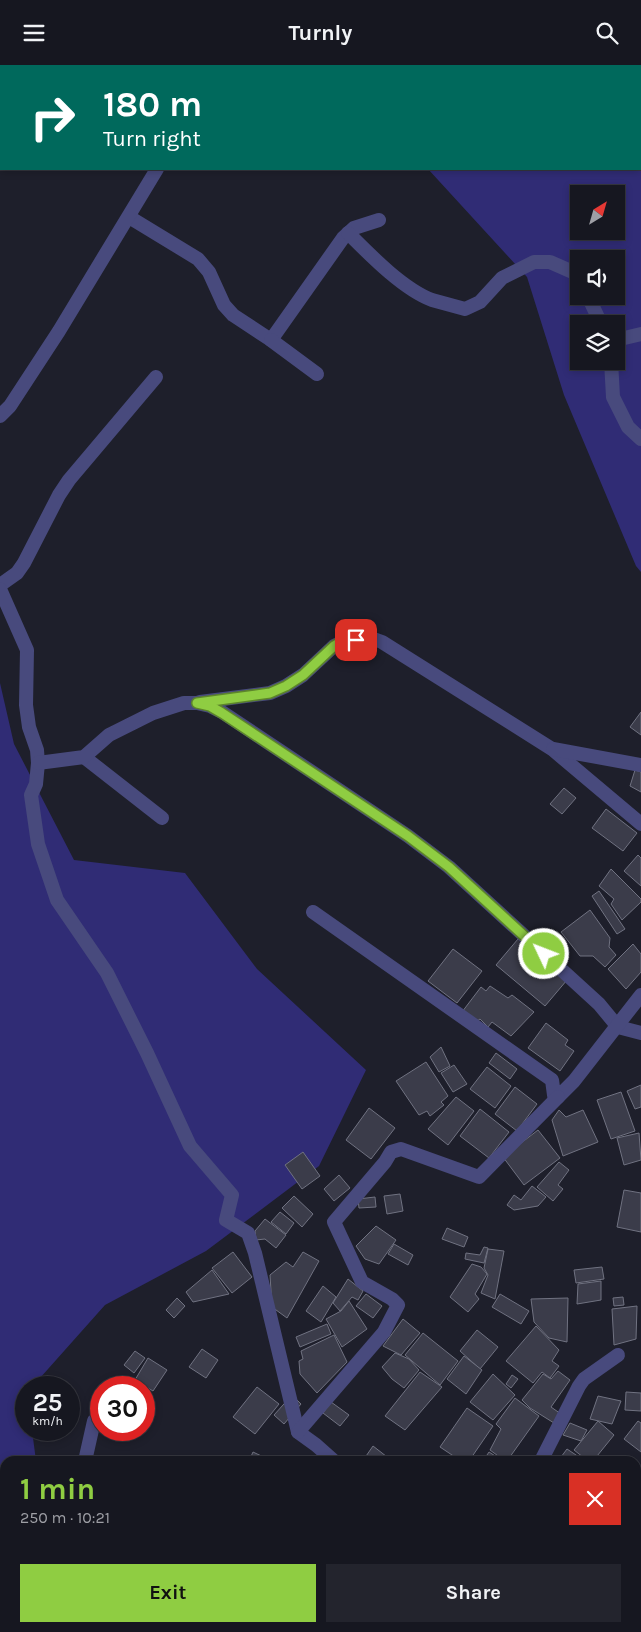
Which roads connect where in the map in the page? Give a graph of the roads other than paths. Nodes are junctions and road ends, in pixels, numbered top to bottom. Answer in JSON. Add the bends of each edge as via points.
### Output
{"nodes":[{"id":1,"x":156,"y":170,"type":"edge"},
{"id":2,"x":129,"y":217,"type":"junction"},
{"id":3,"x":379,"y":221,"type":"dead end"},
{"id":4,"x":348,"y":233,"type":"junction"},
{"id":5,"x":570,"y":271,"type":"edge"},
{"id":6,"x":641,"y":333,"type":"edge"},
{"id":7,"x":625,"y":337,"type":"edge"},
{"id":8,"x":271,"y":340,"type":"junction"},
{"id":9,"x":612,"y":370,"type":"edge"},
{"id":10,"x":317,"y":374,"type":"dead end"},
{"id":11,"x":156,"y":377,"type":"dead end"},
{"id":12,"x":0,"y":416,"type":"edge"},
{"id":13,"x":641,"y":439,"type":"edge"},
{"id":14,"x":0,"y":585,"type":"edge"},
{"id":15,"x":0,"y":589,"type":"edge"},
{"id":16,"x":197,"y":703,"type":"junction"},
{"id":17,"x":552,"y":749,"type":"junction"},
{"id":18,"x":84,"y":757,"type":"junction"},
{"id":19,"x":38,"y":763,"type":"junction"},
{"id":20,"x":641,"y":765,"type":"edge"},
{"id":21,"x":162,"y":818,"type":"dead end"},
{"id":22,"x":641,"y":824,"type":"edge"},
{"id":23,"x":313,"y":912,"type":"dead end"},
{"id":24,"x":641,"y":995,"type":"edge"},
{"id":25,"x":618,"y":1027,"type":"junction"},
{"id":26,"x":641,"y":1033,"type":"edge"},
{"id":27,"x":558,"y":1097,"type":"junction"},
{"id":28,"x":618,"y":1355,"type":"dead end"},
{"id":29,"x":298,"y":1432,"type":"junction"},
{"id":30,"x":90,"y":1439,"type":"edge"},
{"id":31,"x":86,"y":1456,"type":"edge"},
{"id":32,"x":328,"y":1456,"type":"edge"},
{"id":33,"x":544,"y":1456,"type":"edge"}],
"edges":[{"from":1,"to":2,"type":"street"},
{"from":2,"to":8,"type":"street","via":[[198,259],[233,315]]},
{"from":2,"to":12,"type":"street","via":[[59,331],[10,406]]},
{"from":3,"to":4,"type":"street"},
{"from":4,"to":5,"type":"street","via":[[409,287],[430,299],[465,309],[480,302],[502,278],[534,262],[550,262]]},
{"from":4,"to":8,"type":"street"},
{"from":6,"to":7,"type":"street"},
{"from":8,"to":10,"type":"street"},
{"from":9,"to":13,"type":"street","via":[[613,397],[628,427]]},
{"from":11,"to":14,"type":"street","via":[[69,480],[24,563],[17,573]]},
{"from":15,"to":19,"type":"street","via":[[27,650],[28,727]]},
{"from":16,"to":17,"type":"street","via":[[270,693],[303,675],[342,641],[371,638]]},
{"from":16,"to":18,"type":"street","via":[[184,703],[153,713],[109,735]]},
{"from":16,"to":25,"type":"street","via":[[222,713],[408,836],[449,867],[598,1004]]},
{"from":17,"to":20,"type":"street"},
{"from":17,"to":22,"type":"street"},
{"from":18,"to":19,"type":"street"},
{"from":18,"to":21,"type":"street"},
{"from":19,"to":29,"type":"street","via":[[32,795],[38,844],[57,900],[107,973],[190,1147],[232,1195],[226,1220],[248,1233],[255,1253]]},
{"from":23,"to":27,"type":"street","via":[[552,1080],[554,1095]]},
{"from":24,"to":25,"type":"street"},
{"from":25,"to":26,"type":"street"},
{"from":25,"to":27,"type":"street"},
{"from":27,"to":29,"type":"street","via":[[480,1177],[401,1149],[391,1151],[334,1222],[362,1282],[398,1305],[384,1331]]},
{"from":28,"to":33,"type":"street","via":[[584,1379]]},
{"from":29,"to":32,"type":"street"},
{"from":30,"to":31,"type":"street"}]}
